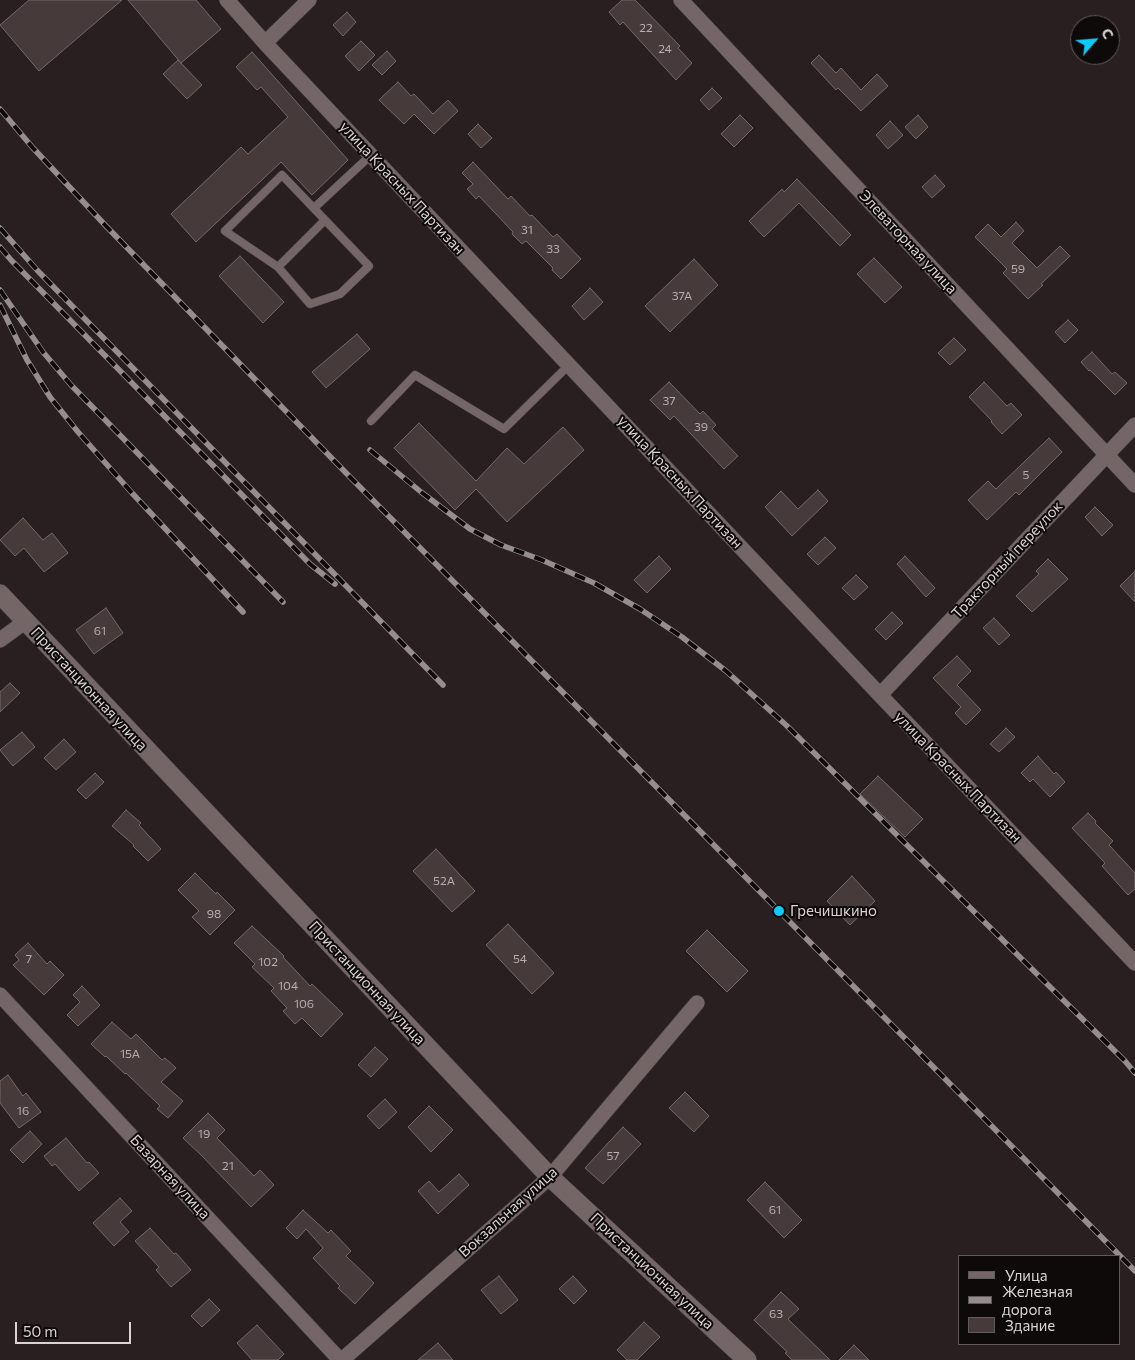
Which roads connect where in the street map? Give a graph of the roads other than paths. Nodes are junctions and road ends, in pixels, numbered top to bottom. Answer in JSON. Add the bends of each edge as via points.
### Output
{"nodes":[{"id":1,"x":227,"y":0,"type":"edge"},
{"id":2,"x":309,"y":0,"type":"edge"},
{"id":3,"x":681,"y":0,"type":"edge"},
{"id":4,"x":265,"y":43,"type":"junction"},
{"id":5,"x":371,"y":155,"type":"junction"},
{"id":6,"x":314,"y":208,"type":"junction"},
{"id":7,"x":325,"y":220,"type":"junction"},
{"id":8,"x":278,"y":267,"type":"junction"},
{"id":9,"x":569,"y":365,"type":"junction"},
{"id":10,"x":371,"y":421,"type":"dead end"},
{"id":11,"x":1135,"y":425,"type":"edge"},
{"id":12,"x":1107,"y":454,"type":"junction"},
{"id":13,"x":1135,"y":485,"type":"edge"},
{"id":14,"x":0,"y":594,"type":"edge"},
{"id":15,"x":26,"y":621,"type":"junction"},
{"id":16,"x":0,"y":640,"type":"edge"},
{"id":17,"x":880,"y":695,"type":"junction"},
{"id":18,"x":1135,"y":963,"type":"edge"},
{"id":19,"x":0,"y":995,"type":"edge"},
{"id":20,"x":697,"y":1003,"type":"dead end"},
{"id":21,"x":550,"y":1177,"type":"junction"},
{"id":22,"x":341,"y":1360,"type":"edge"},
{"id":23,"x":747,"y":1360,"type":"edge"}],
"edges":[{"from":1,"to":4,"type":"street","name":"улица Красных Партизан"},
{"from":2,"to":4,"type":"street"},
{"from":3,"to":12,"type":"street","name":"Элеваторная улица"},
{"from":4,"to":5,"type":"street","name":"улица Красных Партизан"},
{"from":5,"to":6,"type":"lane"},
{"from":5,"to":9,"type":"street","name":"улица Красных Партизан"},
{"from":6,"to":7,"type":"lane"},
{"from":6,"to":8,"type":"lane","via":[[282,175],[226,231]]},
{"from":7,"to":8,"type":"lane"},
{"from":7,"to":8,"type":"lane","via":[[369,266],[340,294],[310,304]]},
{"from":9,"to":10,"type":"lane","via":[[504,428],[415,375]]},
{"from":9,"to":17,"type":"street","name":"улица Красных Партизан"},
{"from":11,"to":12,"type":"street","name":"Тракторный переулок"},
{"from":12,"to":13,"type":"street","name":"Элеваторная улица"},
{"from":12,"to":17,"type":"street","name":"Тракторный переулок"},
{"from":14,"to":15,"type":"street","name":"Пристанционная улица"},
{"from":15,"to":16,"type":"street"},
{"from":15,"to":21,"type":"street","name":"Пристанционная улица"},
{"from":17,"to":18,"type":"street","name":"улица Красных Партизан"},
{"from":19,"to":22,"type":"street","name":"Базарная улица"},
{"from":20,"to":21,"type":"street","name":"Вокзальная улица"},
{"from":21,"to":22,"type":"street","name":"Вокзальная улица"},
{"from":21,"to":23,"type":"street","name":"Пристанционная улица"}]}
